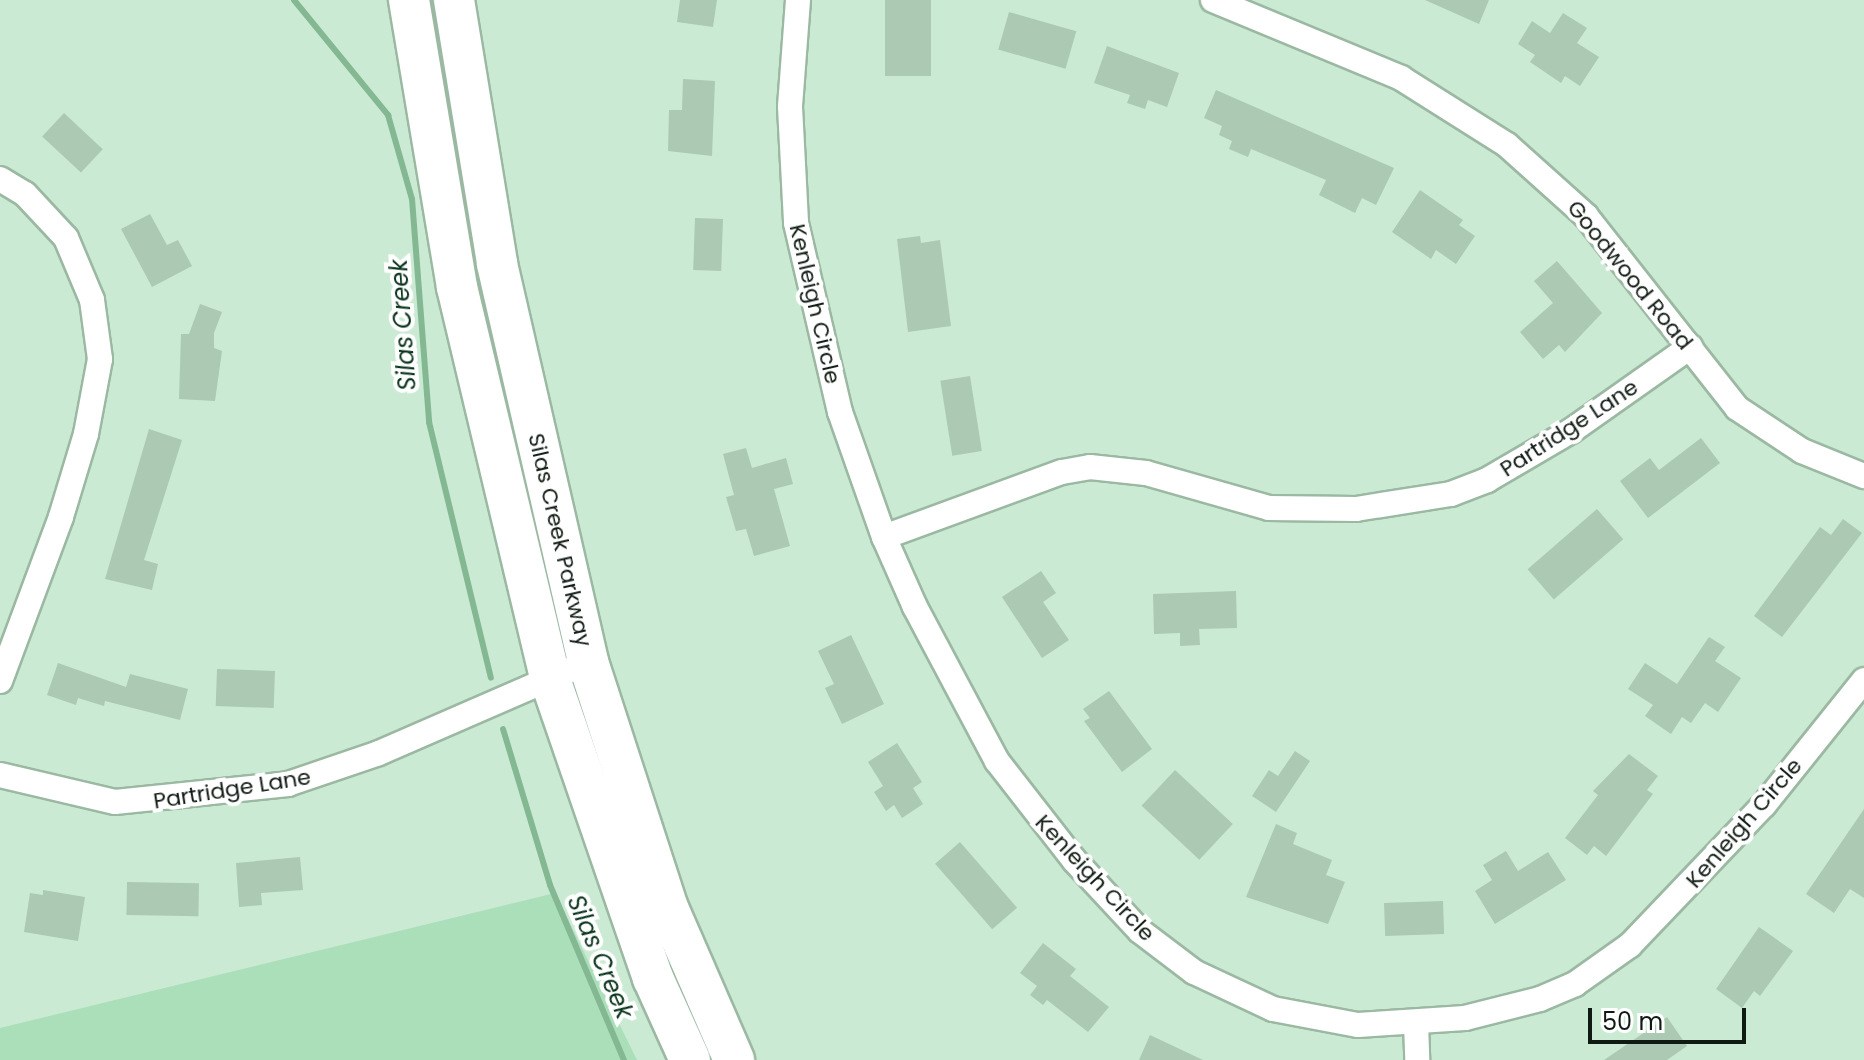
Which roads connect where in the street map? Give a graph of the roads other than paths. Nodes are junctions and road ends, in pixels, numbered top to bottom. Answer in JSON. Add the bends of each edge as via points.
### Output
{"nodes":[{"id":1,"x":409,"y":0,"type":"edge"},
{"id":2,"x":454,"y":0,"type":"edge"},
{"id":3,"x":798,"y":0,"type":"edge"},
{"id":4,"x":1213,"y":0,"type":"edge"},
{"id":5,"x":0,"y":179,"type":"edge"},
{"id":6,"x":1690,"y":347,"type":"junction"},
{"id":7,"x":1864,"y":476,"type":"edge"},
{"id":8,"x":884,"y":537,"type":"junction"},
{"id":9,"x":588,"y":662,"type":"junction"},
{"id":10,"x":1864,"y":680,"type":"edge"},
{"id":11,"x":0,"y":681,"type":"edge"},
{"id":12,"x":551,"y":682,"type":"junction"},
{"id":13,"x":0,"y":775,"type":"edge"},
{"id":14,"x":1416,"y":1023,"type":"junction"},
{"id":15,"x":690,"y":1060,"type":"edge"},
{"id":16,"x":734,"y":1060,"type":"edge"},
{"id":17,"x":1417,"y":1060,"type":"edge"}],
"edges":[{"from":1,"to":12,"type":"main road","name":"Silas Creek Parkway","via":[[457,287]]},
{"from":2,"to":9,"type":"main road","name":"Silas Creek Parkway","via":[[497,264]]},
{"from":3,"to":8,"type":"street","name":"Kenleigh Circle","via":[[790,107],[796,223],[840,412]]},
{"from":4,"to":6,"type":"street","name":"Goodwood Road","via":[[1401,78],[1507,145],[1586,216]]},
{"from":5,"to":11,"type":"street","via":[[25,194],[66,238],[92,300],[100,359],[90,419],[66,501]]},
{"from":6,"to":7,"type":"street","name":"Goodwood Road","via":[[1717,388],[1768,431]]},
{"from":6,"to":8,"type":"street","name":"Partridge Lane","via":[[1522,462],[1451,494],[1356,509],[1269,508],[1146,473],[1090,467],[1062,472]]},
{"from":8,"to":14,"type":"street","name":"Kenleigh Circle","via":[[997,761],[1074,860],[1140,931],[1194,972],[1273,1009],[1358,1025]]},
{"from":9,"to":12,"type":"street","name":"Partridge Lane"},
{"from":9,"to":16,"type":"main road","name":"Silas Creek Parkway","via":[[668,908]]},
{"from":10,"to":14,"type":"street","name":"Kenleigh Circle","via":[[1699,876],[1607,963],[1575,984],[1503,1012]]},
{"from":12,"to":13,"type":"street","name":"Partridge Lane","via":[[379,753],[288,784],[115,802]]},
{"from":12,"to":15,"type":"main road","name":"Silas Creek Parkway","via":[[653,978]]},
{"from":14,"to":17,"type":"street"}]}
